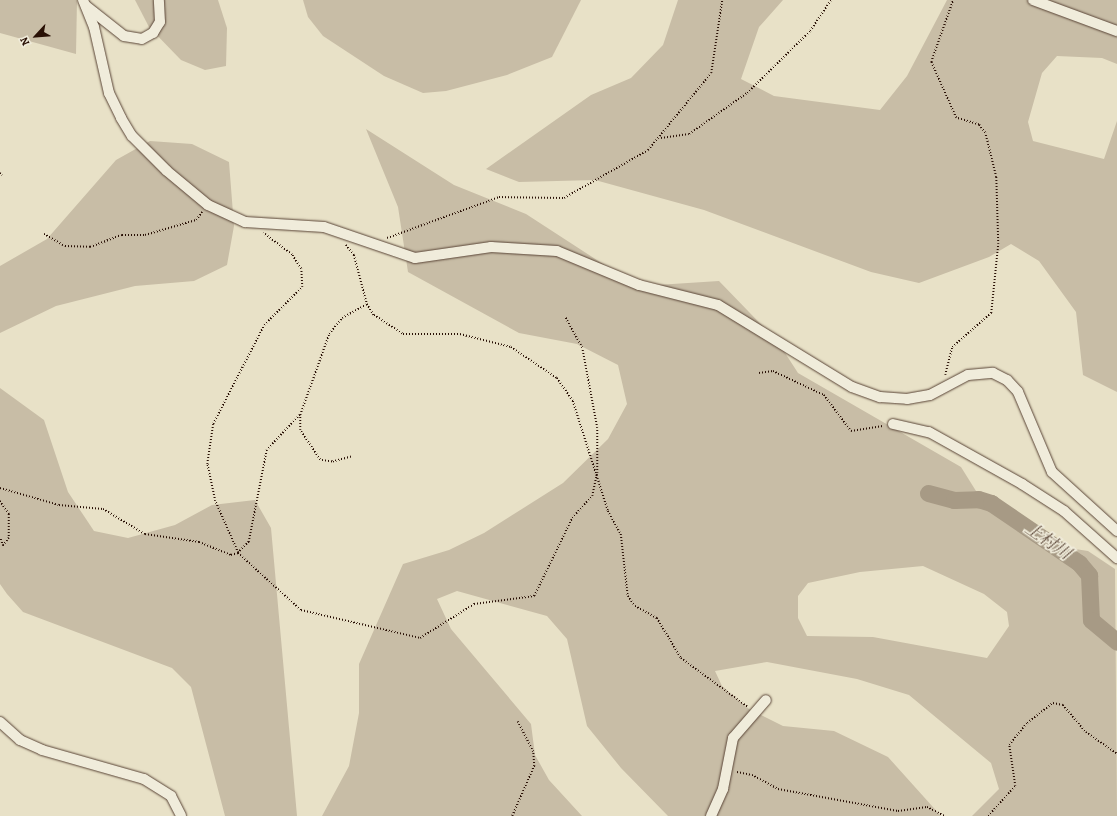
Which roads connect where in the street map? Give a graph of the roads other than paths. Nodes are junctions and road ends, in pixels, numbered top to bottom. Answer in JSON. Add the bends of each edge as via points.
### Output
{"nodes":[{"id":1,"x":159,"y":0,"type":"edge"},
{"id":2,"x":1032,"y":0,"type":"edge"},
{"id":3,"x":85,"y":3,"type":"edge"},
{"id":4,"x":1117,"y":31,"type":"edge"},
{"id":5,"x":893,"y":424,"type":"road end"},
{"id":6,"x":1117,"y":531,"type":"edge"},
{"id":7,"x":1117,"y":558,"type":"edge"},
{"id":8,"x":766,"y":700,"type":"dead end"},
{"id":9,"x":0,"y":722,"type":"edge"},
{"id":10,"x":181,"y":816,"type":"edge"},
{"id":11,"x":711,"y":816,"type":"edge"}],
"edges":[{"from":1,"to":3,"type":"street","via":[[160,22],[153,33],[142,39],[124,36]]},
{"from":2,"to":4,"type":"street"},
{"from":3,"to":6,"type":"street","via":[[109,94],[121,118],[132,136],[167,171],[208,205],[256,225],[324,227],[380,244],[399,255],[415,258],[491,247],[557,251],[639,285],[718,305],[852,387],[880,397],[908,399],[930,395],[980,372],[993,373],[1008,380],[1029,412],[1052,472]]},
{"from":5,"to":7,"type":"street","via":[[929,432],[1022,484],[1064,511]]},
{"from":8,"to":11,"type":"street","via":[[733,738],[723,789]]},
{"from":9,"to":10,"type":"street","via":[[20,740],[42,750],[156,785],[171,796]]}]}
